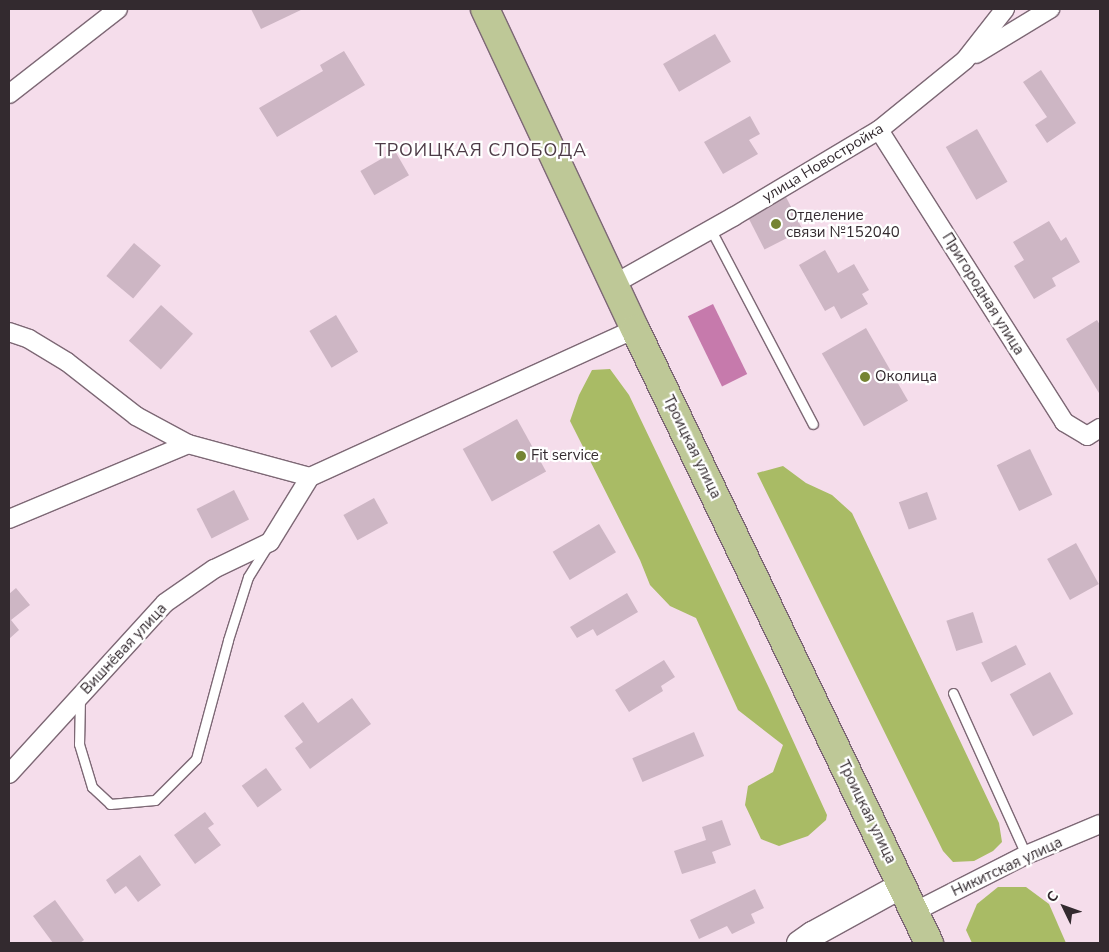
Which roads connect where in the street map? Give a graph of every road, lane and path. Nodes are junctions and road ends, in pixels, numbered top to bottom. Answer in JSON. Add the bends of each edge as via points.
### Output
{"nodes":[{"id":1,"x":118,"y":9,"type":"edge"},
{"id":2,"x":484,"y":9,"type":"edge"},
{"id":3,"x":1005,"y":9,"type":"edge"},
{"id":4,"x":1050,"y":9,"type":"edge"},
{"id":5,"x":966,"y":60,"type":"junction"},
{"id":6,"x":9,"y":94,"type":"edge"},
{"id":7,"x":879,"y":130,"type":"junction"},
{"id":8,"x":711,"y":230,"type":"junction"},
{"id":9,"x":614,"y":284,"type":"junction"},
{"id":10,"x":635,"y":329,"type":"junction"},
{"id":11,"x":9,"y":332,"type":"edge"},
{"id":12,"x":813,"y":424,"type":"dead end"},
{"id":13,"x":1100,"y":428,"type":"edge"},
{"id":14,"x":188,"y":444,"type":"junction"},
{"id":15,"x":310,"y":477,"type":"junction"},
{"id":16,"x":9,"y":519,"type":"edge"},
{"id":17,"x":270,"y":542,"type":"junction"},
{"id":18,"x":953,"y":692,"type":"dead end"},
{"id":19,"x":80,"y":696,"type":"junction"},
{"id":20,"x":9,"y":774,"type":"edge"},
{"id":21,"x":1100,"y":824,"type":"edge"},
{"id":22,"x":1026,"y":855,"type":"junction"},
{"id":23,"x":902,"y":884,"type":"junction"},
{"id":24,"x":914,"y":912,"type":"junction"},
{"id":25,"x":800,"y":943,"type":"edge"},
{"id":26,"x":929,"y":943,"type":"edge"}],
"edges":[{"from":1,"to":6,"type":"street"},
{"from":2,"to":9,"type":"main road","name":"Троицкая улица"},
{"from":3,"to":5,"type":"street","name":"улица Новостройка"},
{"from":4,"to":5,"type":"street"},
{"from":5,"to":7,"type":"street","name":"улица Новостройка"},
{"from":7,"to":8,"type":"street","name":"улица Новостройка"},
{"from":7,"to":13,"type":"street","name":"Пригородная улица","via":[[1064,422],[1086,436]]},
{"from":8,"to":9,"type":"street","name":"улица Новостройка"},
{"from":8,"to":12,"type":"lane"},
{"from":9,"to":10,"type":"main road","name":"Троицкая улица"},
{"from":10,"to":15,"type":"street"},
{"from":10,"to":23,"type":"main road","name":"Троицкая улица"},
{"from":11,"to":14,"type":"street","via":[[29,339],[67,362],[136,416]]},
{"from":14,"to":15,"type":"street"},
{"from":14,"to":16,"type":"street"},
{"from":15,"to":17,"type":"street"},
{"from":17,"to":19,"type":"street","name":"Вишнёвая улица","via":[[214,569],[165,603]]},
{"from":17,"to":19,"type":"lane","via":[[248,577],[196,759],[155,800],[110,804],[92,787],[78,744]]},
{"from":18,"to":22,"type":"lane"},
{"from":19,"to":20,"type":"street","name":"Вишнёвая улица"},
{"from":21,"to":22,"type":"street","name":"Никитская улица"},
{"from":22,"to":24,"type":"street","name":"Никитская улица"},
{"from":23,"to":24,"type":"main road","name":"Троицкая улица"},
{"from":23,"to":25,"type":"street"},
{"from":24,"to":26,"type":"main road","name":"Троицкая улица"}]}
